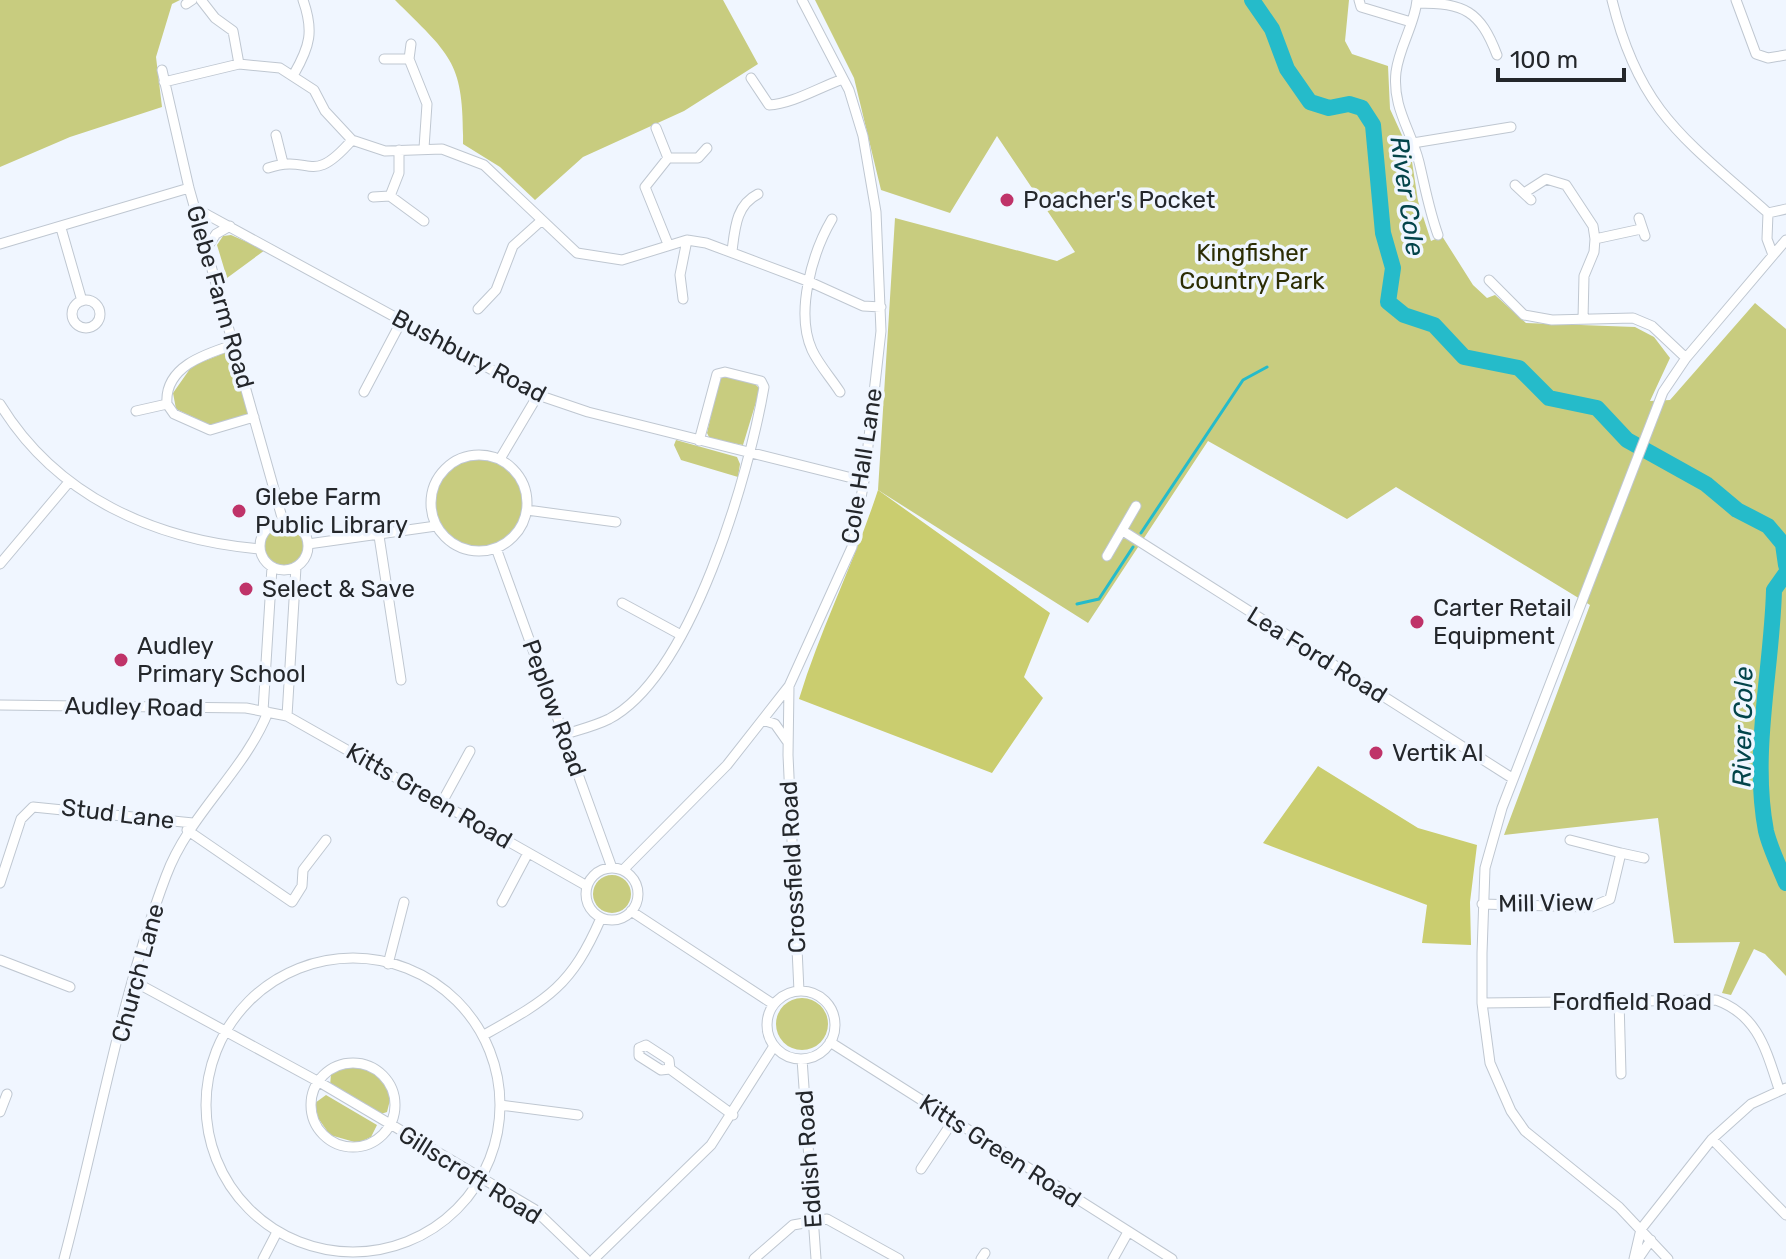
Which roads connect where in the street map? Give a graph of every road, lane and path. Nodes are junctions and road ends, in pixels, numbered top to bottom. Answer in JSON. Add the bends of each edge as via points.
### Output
{"nodes":[{"id":1,"x":201,"y":0,"type":"edge"},
{"id":2,"x":303,"y":0,"type":"edge"},
{"id":3,"x":802,"y":0,"type":"edge"},
{"id":4,"x":1359,"y":0,"type":"edge"},
{"id":5,"x":1612,"y":0,"type":"edge"},
{"id":6,"x":1736,"y":0,"type":"edge"},
{"id":7,"x":1417,"y":2,"type":"edge"},
{"id":8,"x":1411,"y":22,"type":"junction"},
{"id":9,"x":411,"y":44,"type":"dead end"},
{"id":10,"x":1497,"y":55,"type":"dead end"},
{"id":11,"x":1786,"y":55,"type":"edge"},
{"id":12,"x":384,"y":59,"type":"dead end"},
{"id":13,"x":409,"y":59,"type":"junction"},
{"id":14,"x":239,"y":64,"type":"junction"},
{"id":15,"x":162,"y":70,"type":"dead end"},
{"id":16,"x":294,"y":74,"type":"junction"},
{"id":17,"x":751,"y":78,"type":"dead end"},
{"id":18,"x":843,"y":79,"type":"junction"},
{"id":19,"x":164,"y":82,"type":"junction"},
{"id":20,"x":1511,"y":127,"type":"dead end"},
{"id":21,"x":656,"y":128,"type":"dead end"},
{"id":22,"x":276,"y":135,"type":"dead end"},
{"id":23,"x":352,"y":140,"type":"junction"},
{"id":24,"x":1413,"y":143,"type":"junction"},
{"id":25,"x":424,"y":148,"type":"junction"},
{"id":26,"x":707,"y":148,"type":"dead end"},
{"id":27,"x":399,"y":150,"type":"junction"},
{"id":28,"x":668,"y":158,"type":"junction"},
{"id":29,"x":283,"y":163,"type":"junction"},
{"id":30,"x":268,"y":168,"type":"dead end"},
{"id":31,"x":1515,"y":185,"type":"dead end"},
{"id":32,"x":189,"y":188,"type":"junction"},
{"id":33,"x":758,"y":194,"type":"dead end"},
{"id":34,"x":390,"y":196,"type":"junction"},
{"id":35,"x":373,"y":197,"type":"dead end"},
{"id":36,"x":195,"y":208,"type":"junction"},
{"id":37,"x":1786,"y":209,"type":"edge"},
{"id":38,"x":1768,"y":213,"type":"junction"},
{"id":39,"x":832,"y":219,"type":"dead end"},
{"id":40,"x":542,"y":220,"type":"junction"},
{"id":41,"x":424,"y":221,"type":"dead end"},
{"id":42,"x":230,"y":226,"type":"junction"},
{"id":43,"x":61,"y":228,"type":"junction"},
{"id":44,"x":1642,"y":228,"type":"dead end"},
{"id":45,"x":1438,"y":235,"type":"dead end"},
{"id":46,"x":1595,"y":239,"type":"junction"},
{"id":47,"x":687,"y":240,"type":"junction"},
{"id":48,"x":0,"y":244,"type":"edge"},
{"id":49,"x":668,"y":244,"type":"junction"},
{"id":50,"x":1785,"y":244,"type":"edge"},
{"id":51,"x":206,"y":249,"type":"junction"},
{"id":52,"x":732,"y":251,"type":"junction"},
{"id":53,"x":1773,"y":255,"type":"junction"},
{"id":54,"x":1489,"y":280,"type":"dead end"},
{"id":55,"x":810,"y":282,"type":"junction"},
{"id":56,"x":683,"y":299,"type":"dead end"},
{"id":57,"x":82,"y":301,"type":"dead end"},
{"id":58,"x":881,"y":307,"type":"junction"},
{"id":59,"x":478,"y":309,"type":"dead end"},
{"id":60,"x":1583,"y":319,"type":"junction"},
{"id":61,"x":402,"y":320,"type":"junction"},
{"id":62,"x":233,"y":345,"type":"junction"},
{"id":63,"x":1686,"y":358,"type":"junction"},
{"id":64,"x":364,"y":392,"type":"dead end"},
{"id":65,"x":840,"y":392,"type":"dead end"},
{"id":66,"x":538,"y":395,"type":"junction"},
{"id":67,"x":0,"y":404,"type":"edge"},
{"id":68,"x":167,"y":404,"type":"junction"},
{"id":69,"x":136,"y":411,"type":"dead end"},
{"id":70,"x":254,"y":417,"type":"junction"},
{"id":71,"x":699,"y":441,"type":"junction"},
{"id":72,"x":749,"y":453,"type":"junction"},
{"id":73,"x":500,"y":459,"type":"junction"},
{"id":74,"x":864,"y":481,"type":"junction"},
{"id":75,"x":69,"y":482,"type":"junction"},
{"id":76,"x":1136,"y":506,"type":"dead end"},
{"id":77,"x":527,"y":510,"type":"junction"},
{"id":78,"x":283,"y":521,"type":"junction"},
{"id":79,"x":616,"y":522,"type":"dead end"},
{"id":80,"x":436,"y":526,"type":"junction"},
{"id":81,"x":1123,"y":531,"type":"junction"},
{"id":82,"x":379,"y":536,"type":"junction"},
{"id":83,"x":308,"y":544,"type":"junction"},
{"id":84,"x":496,"y":548,"type":"junction"},
{"id":85,"x":260,"y":549,"type":"junction"},
{"id":86,"x":1107,"y":556,"type":"dead end"},
{"id":87,"x":0,"y":564,"type":"edge"},
{"id":88,"x":272,"y":567,"type":"junction"},
{"id":89,"x":296,"y":567,"type":"junction"},
{"id":90,"x":622,"y":603,"type":"dead end"},
{"id":91,"x":681,"y":635,"type":"junction"},
{"id":92,"x":401,"y":680,"type":"dead end"},
{"id":93,"x":789,"y":686,"type":"junction"},
{"id":94,"x":0,"y":705,"type":"edge"},
{"id":95,"x":266,"y":711,"type":"junction"},
{"id":96,"x":287,"y":716,"type":"junction"},
{"id":97,"x":763,"y":720,"type":"junction"},
{"id":98,"x":563,"y":735,"type":"junction"},
{"id":99,"x":788,"y":744,"type":"junction"},
{"id":100,"x":470,"y":751,"type":"dead end"},
{"id":101,"x":1512,"y":778,"type":"junction"},
{"id":102,"x":441,"y":804,"type":"junction"},
{"id":103,"x":190,"y":826,"type":"junction"},
{"id":104,"x":326,"y":840,"type":"dead end"},
{"id":105,"x":1570,"y":840,"type":"dead end"},
{"id":106,"x":528,"y":853,"type":"junction"},
{"id":107,"x":1621,"y":853,"type":"junction"},
{"id":108,"x":1644,"y":858,"type":"dead end"},
{"id":109,"x":617,"y":869,"type":"junction"},
{"id":110,"x":0,"y":883,"type":"edge"},
{"id":111,"x":587,"y":886,"type":"junction"},
{"id":112,"x":404,"y":902,"type":"dead end"},
{"id":113,"x":502,"y":902,"type":"dead end"},
{"id":114,"x":1482,"y":904,"type":"junction"},
{"id":115,"x":631,"y":911,"type":"junction"},
{"id":116,"x":601,"y":918,"type":"junction"},
{"id":117,"x":0,"y":960,"type":"edge"},
{"id":118,"x":388,"y":964,"type":"junction"},
{"id":119,"x":135,"y":982,"type":"junction"},
{"id":120,"x":70,"y":987,"type":"dead end"},
{"id":121,"x":799,"y":991,"type":"junction"},
{"id":122,"x":1619,"y":1000,"type":"junction"},
{"id":123,"x":1482,"y":1003,"type":"junction"},
{"id":124,"x":773,"y":1004,"type":"junction"},
{"id":125,"x":226,"y":1032,"type":"junction"},
{"id":126,"x":484,"y":1035,"type":"junction"},
{"id":127,"x":830,"y":1042,"type":"junction"},
{"id":128,"x":774,"y":1046,"type":"junction"},
{"id":129,"x":802,"y":1059,"type":"junction"},
{"id":130,"x":670,"y":1069,"type":"dead end"},
{"id":131,"x":1621,"y":1074,"type":"dead end"},
{"id":132,"x":319,"y":1082,"type":"junction"},
{"id":133,"x":1782,"y":1088,"type":"edge"},
{"id":134,"x":7,"y":1094,"type":"dead end"},
{"id":135,"x":500,"y":1105,"type":"junction"},
{"id":136,"x":0,"y":1112,"type":"edge"},
{"id":137,"x":578,"y":1115,"type":"dead end"},
{"id":138,"x":733,"y":1115,"type":"junction"},
{"id":139,"x":953,"y":1121,"type":"junction"},
{"id":140,"x":389,"y":1124,"type":"junction"},
{"id":141,"x":1712,"y":1139,"type":"junction"},
{"id":142,"x":921,"y":1169,"type":"dead end"},
{"id":143,"x":481,"y":1178,"type":"junction"},
{"id":144,"x":1785,"y":1213,"type":"edge"},
{"id":145,"x":813,"y":1221,"type":"junction"},
{"id":146,"x":1641,"y":1229,"type":"junction"},
{"id":147,"x":277,"y":1232,"type":"junction"},
{"id":148,"x":1128,"y":1232,"type":"junction"},
{"id":149,"x":1651,"y":1240,"type":"junction"},
{"id":150,"x":368,"y":1255,"type":"edge"},
{"id":151,"x":64,"y":1259,"type":"edge"},
{"id":152,"x":263,"y":1259,"type":"edge"},
{"id":153,"x":586,"y":1259,"type":"edge"},
{"id":154,"x":594,"y":1259,"type":"edge"},
{"id":155,"x":754,"y":1259,"type":"edge"},
{"id":156,"x":816,"y":1259,"type":"edge"},
{"id":157,"x":899,"y":1259,"type":"edge"},
{"id":158,"x":1113,"y":1259,"type":"edge"},
{"id":159,"x":1172,"y":1259,"type":"edge"},
{"id":160,"x":1636,"y":1259,"type":"edge"},
{"id":161,"x":1668,"y":1259,"type":"edge"}],
"edges":[{"from":1,"to":14,"type":"street","via":[[233,31]]},
{"from":2,"to":16,"type":"street","via":[[311,35]]},
{"from":3,"to":18,"type":"street","name":"Cole Hall Lane"},
{"from":4,"to":8,"type":"street","via":[[1361,7]]},
{"from":5,"to":38,"type":"street","via":[[1622,43],[1643,89],[1668,124]]},
{"from":6,"to":11,"type":"street","via":[[1756,54]]},
{"from":7,"to":8,"type":"street"},
{"from":7,"to":10,"type":"street","via":[[1474,15],[1486,25]]},
{"from":8,"to":24,"type":"street","via":[[1395,92]]},
{"from":9,"to":13,"type":"street"},
{"from":12,"to":13,"type":"street"},
{"from":13,"to":25,"type":"street","via":[[427,104]]},
{"from":14,"to":16,"type":"street","via":[[267,64]]},
{"from":14,"to":19,"type":"street"},
{"from":15,"to":19,"type":"street","name":"Glebe Farm Road"},
{"from":16,"to":23,"type":"street","via":[[314,90]]},
{"from":17,"to":18,"type":"street","via":[[769,105]]},
{"from":18,"to":58,"type":"street","name":"Cole Hall Lane","via":[[863,136],[875,201]]},
{"from":19,"to":32,"type":"street","name":"Glebe Farm Road"},
{"from":20,"to":24,"type":"street"},
{"from":21,"to":28,"type":"street"},
{"from":22,"to":29,"type":"street"},
{"from":23,"to":27,"type":"street","via":[[371,149]]},
{"from":23,"to":29,"type":"street","via":[[324,167]]},
{"from":24,"to":45,"type":"street"},
{"from":25,"to":27,"type":"street"},
{"from":25,"to":40,"type":"street","via":[[457,152],[484,165]]},
{"from":26,"to":28,"type":"street","via":[[698,158]]},
{"from":27,"to":34,"type":"street","via":[[399,173]]},
{"from":28,"to":49,"type":"street","via":[[645,187]]},
{"from":29,"to":30,"type":"street"},
{"from":31,"to":46,"type":"street","via":[[1528,196],[1546,179],[1566,185],[1593,226]]},
{"from":32,"to":36,"type":"street","name":"Glebe Farm Road"},
{"from":32,"to":43,"type":"street"},
{"from":33,"to":52,"type":"street","via":[[745,200]]},
{"from":34,"to":35,"type":"street"},
{"from":34,"to":41,"type":"street"},
{"from":36,"to":42,"type":"street","name":"Bushbury Road"},
{"from":36,"to":51,"type":"street","name":"Glebe Farm Road"},
{"from":37,"to":38,"type":"street"},
{"from":38,"to":53,"type":"street","via":[[1767,239]]},
{"from":39,"to":55,"type":"street"},
{"from":40,"to":49,"type":"street","via":[[564,244],[596,258],[622,260]]},
{"from":40,"to":59,"type":"street","via":[[513,246],[496,290]]},
{"from":42,"to":51,"type":"street"},
{"from":42,"to":61,"type":"street","name":"Bushbury Road"},
{"from":43,"to":48,"type":"street"},
{"from":43,"to":57,"type":"street"},
{"from":44,"to":46,"type":"street"},
{"from":46,"to":60,"type":"street","via":[[1584,276]]},
{"from":47,"to":49,"type":"street"},
{"from":47,"to":52,"type":"street"},
{"from":47,"to":56,"type":"street","via":[[680,275]]},
{"from":50,"to":53,"type":"street"},
{"from":51,"to":62,"type":"street","name":"Glebe Farm Road"},
{"from":52,"to":55,"type":"street"},
{"from":53,"to":63,"type":"street"},
{"from":54,"to":60,"type":"street","via":[[1524,315]]},
{"from":55,"to":58,"type":"street","via":[[863,306]]},
{"from":55,"to":65,"type":"street","via":[[806,333],[813,352],[837,376]]},
{"from":58,"to":74,"type":"street","name":"Cole Hall Lane"},
{"from":60,"to":63,"type":"street","via":[[1633,318],[1652,326]]},
{"from":61,"to":64,"type":"street"},
{"from":61,"to":66,"type":"street","name":"Bushbury Road"},
{"from":62,"to":68,"type":"street","via":[[187,362],[167,393]]},
{"from":62,"to":70,"type":"street","name":"Glebe Farm Road"},
{"from":63,"to":101,"type":"street","via":[[1650,420]]},
{"from":66,"to":71,"type":"street","name":"Bushbury Road"},
{"from":66,"to":73,"type":"street"},
{"from":67,"to":75,"type":"street","via":[[27,441]]},
{"from":68,"to":69,"type":"street"},
{"from":68,"to":70,"type":"street","via":[[174,414],[210,430]]},
{"from":70,"to":78,"type":"street","name":"Glebe Farm Road"},
{"from":71,"to":72,"type":"street","name":"Bushbury Road"},
{"from":71,"to":72,"type":"street","via":[[715,379],[725,372],[763,384]]},
{"from":72,"to":74,"type":"street","name":"Bushbury Road"},
{"from":72,"to":91,"type":"street","via":[[717,560]]},
{"from":73,"to":77,"type":"street","via":[[524,486]]},
{"from":73,"to":80,"type":"street","via":[[462,457],[440,473],[430,498]]},
{"from":74,"to":93,"type":"street","name":"Cole Hall Lane","via":[[852,547]]},
{"from":75,"to":85,"type":"street","via":[[152,528],[212,545]]},
{"from":75,"to":87,"type":"street"},
{"from":76,"to":81,"type":"street"},
{"from":77,"to":79,"type":"street"},
{"from":77,"to":84,"type":"street","via":[[517,533]]},
{"from":78,"to":83,"type":"street","via":[[304,531]]},
{"from":78,"to":85,"type":"street","via":[[264,532]]},
{"from":80,"to":82,"type":"street"},
{"from":80,"to":84,"type":"street","via":[[456,545]]},
{"from":81,"to":86,"type":"street"},
{"from":81,"to":101,"type":"street","name":"Lea Ford Road"},
{"from":82,"to":83,"type":"street"},
{"from":82,"to":92,"type":"street"},
{"from":83,"to":89,"type":"street"},
{"from":84,"to":98,"type":"street","name":"Peplow Road"},
{"from":85,"to":88,"type":"street"},
{"from":88,"to":89,"type":"street"},
{"from":88,"to":95,"type":"street"},
{"from":89,"to":96,"type":"street"},
{"from":90,"to":91,"type":"street"},
{"from":91,"to":98,"type":"street","via":[[635,698],[610,718]]},
{"from":93,"to":97,"type":"street","name":"Cole Hall Lane"},
{"from":93,"to":99,"type":"street","name":"Crossfield Road"},
{"from":94,"to":95,"type":"street","name":"Audley Road"},
{"from":95,"to":96,"type":"street","name":"Kitts Green Road"},
{"from":95,"to":103,"type":"street","name":"Church Lane","via":[[259,736]]},
{"from":96,"to":102,"type":"street","name":"Kitts Green Road"},
{"from":97,"to":99,"type":"street","via":[[775,724]]},
{"from":97,"to":109,"type":"street","name":"Cole Hall Lane","via":[[727,765]]},
{"from":98,"to":109,"type":"street","name":"Peplow Road"},
{"from":99,"to":121,"type":"street","name":"Crossfield Road"},
{"from":100,"to":102,"type":"street"},
{"from":101,"to":114,"type":"street","via":[[1485,868]]},
{"from":102,"to":106,"type":"street","name":"Kitts Green Road"},
{"from":103,"to":104,"type":"street","via":[[292,902],[302,886],[303,870]]},
{"from":103,"to":110,"type":"street","name":"Stud Lane","via":[[33,807],[21,819]]},
{"from":103,"to":119,"type":"street","name":"Church Lane","via":[[166,876]]},
{"from":105,"to":107,"type":"street"},
{"from":106,"to":111,"type":"street","name":"Kitts Green Road"},
{"from":106,"to":113,"type":"street"},
{"from":107,"to":108,"type":"street"},
{"from":107,"to":114,"type":"street","name":"Mill View","via":[[1612,894],[1601,905]]},
{"from":109,"to":111,"type":"street","via":[[597,873]]},
{"from":109,"to":115,"type":"street","via":[[637,887]]},
{"from":111,"to":116,"type":"street","via":[[588,905]]},
{"from":112,"to":118,"type":"street"},
{"from":114,"to":123,"type":"street"},
{"from":115,"to":116,"type":"street","via":[[619,919]]},
{"from":115,"to":124,"type":"street"},
{"from":116,"to":126,"type":"street","via":[[585,956],[566,981],[546,1001]]},
{"from":117,"to":120,"type":"street"},
{"from":118,"to":125,"type":"street","via":[[340,959],[301,967],[258,992]]},
{"from":118,"to":126,"type":"street","via":[[415,972],[457,999]]},
{"from":119,"to":125,"type":"street","name":"Gillscroft Road"},
{"from":119,"to":151,"type":"street","name":"Church Lane"},
{"from":121,"to":124,"type":"street"},
{"from":121,"to":127,"type":"street","via":[[830,1006]]},
{"from":122,"to":123,"type":"street","name":"Fordfield Road"},
{"from":122,"to":131,"type":"street"},
{"from":122,"to":133,"type":"street","name":"Fordfield Road","via":[[1697,998],[1735,1007],[1757,1031]]},
{"from":123,"to":146,"type":"street","via":[[1490,1063],[1517,1121]]},
{"from":124,"to":128,"type":"street","via":[[767,1023]]},
{"from":125,"to":132,"type":"street","name":"Gillscroft Road"},
{"from":125,"to":147,"type":"street","via":[[209,1079],[211,1138],[232,1190]]},
{"from":126,"to":135,"type":"street","via":[[499,1080]]},
{"from":127,"to":129,"type":"street","via":[[815,1056]]},
{"from":127,"to":139,"type":"street","name":"Kitts Green Road"},
{"from":128,"to":129,"type":"street"},
{"from":128,"to":138,"type":"street"},
{"from":129,"to":145,"type":"street","name":"Eddish Road"},
{"from":130,"to":138,"type":"street"},
{"from":132,"to":140,"type":"street","name":"Gillscroft Road"},
{"from":132,"to":140,"type":"street","name":"Gillscroft Road","via":[[327,1072],[351,1062],[377,1070],[395,1096]]},
{"from":132,"to":140,"type":"street","name":"Gillscroft Road","via":[[312,1111],[317,1127],[334,1143],[369,1145]]},
{"from":133,"to":141,"type":"street","via":[[1751,1104]]},
{"from":134,"to":136,"type":"street"},
{"from":135,"to":137,"type":"street"},
{"from":135,"to":143,"type":"street","via":[[493,1156]]},
{"from":138,"to":154,"type":"street","via":[[680,1178]]},
{"from":139,"to":142,"type":"street"},
{"from":139,"to":148,"type":"street","name":"Kitts Green Road"},
{"from":140,"to":143,"type":"street","name":"Gillscroft Road"},
{"from":141,"to":144,"type":"street"},
{"from":141,"to":146,"type":"street"},
{"from":143,"to":150,"type":"street","via":[[433,1229]]},
{"from":143,"to":153,"type":"street","name":"Gillscroft Road","via":[[534,1209]]},
{"from":145,"to":155,"type":"street","via":[[793,1225]]},
{"from":145,"to":156,"type":"street","name":"Eddish Road"},
{"from":145,"to":157,"type":"street","via":[[837,1222]]},
{"from":146,"to":149,"type":"street"},
{"from":146,"to":160,"type":"street"},
{"from":147,"to":150,"type":"street","via":[[306,1245]]},
{"from":147,"to":152,"type":"street"},
{"from":148,"to":158,"type":"street"},
{"from":148,"to":159,"type":"street","name":"Kitts Green Road"},
{"from":149,"to":160,"type":"street"},
{"from":149,"to":161,"type":"street"}]}
